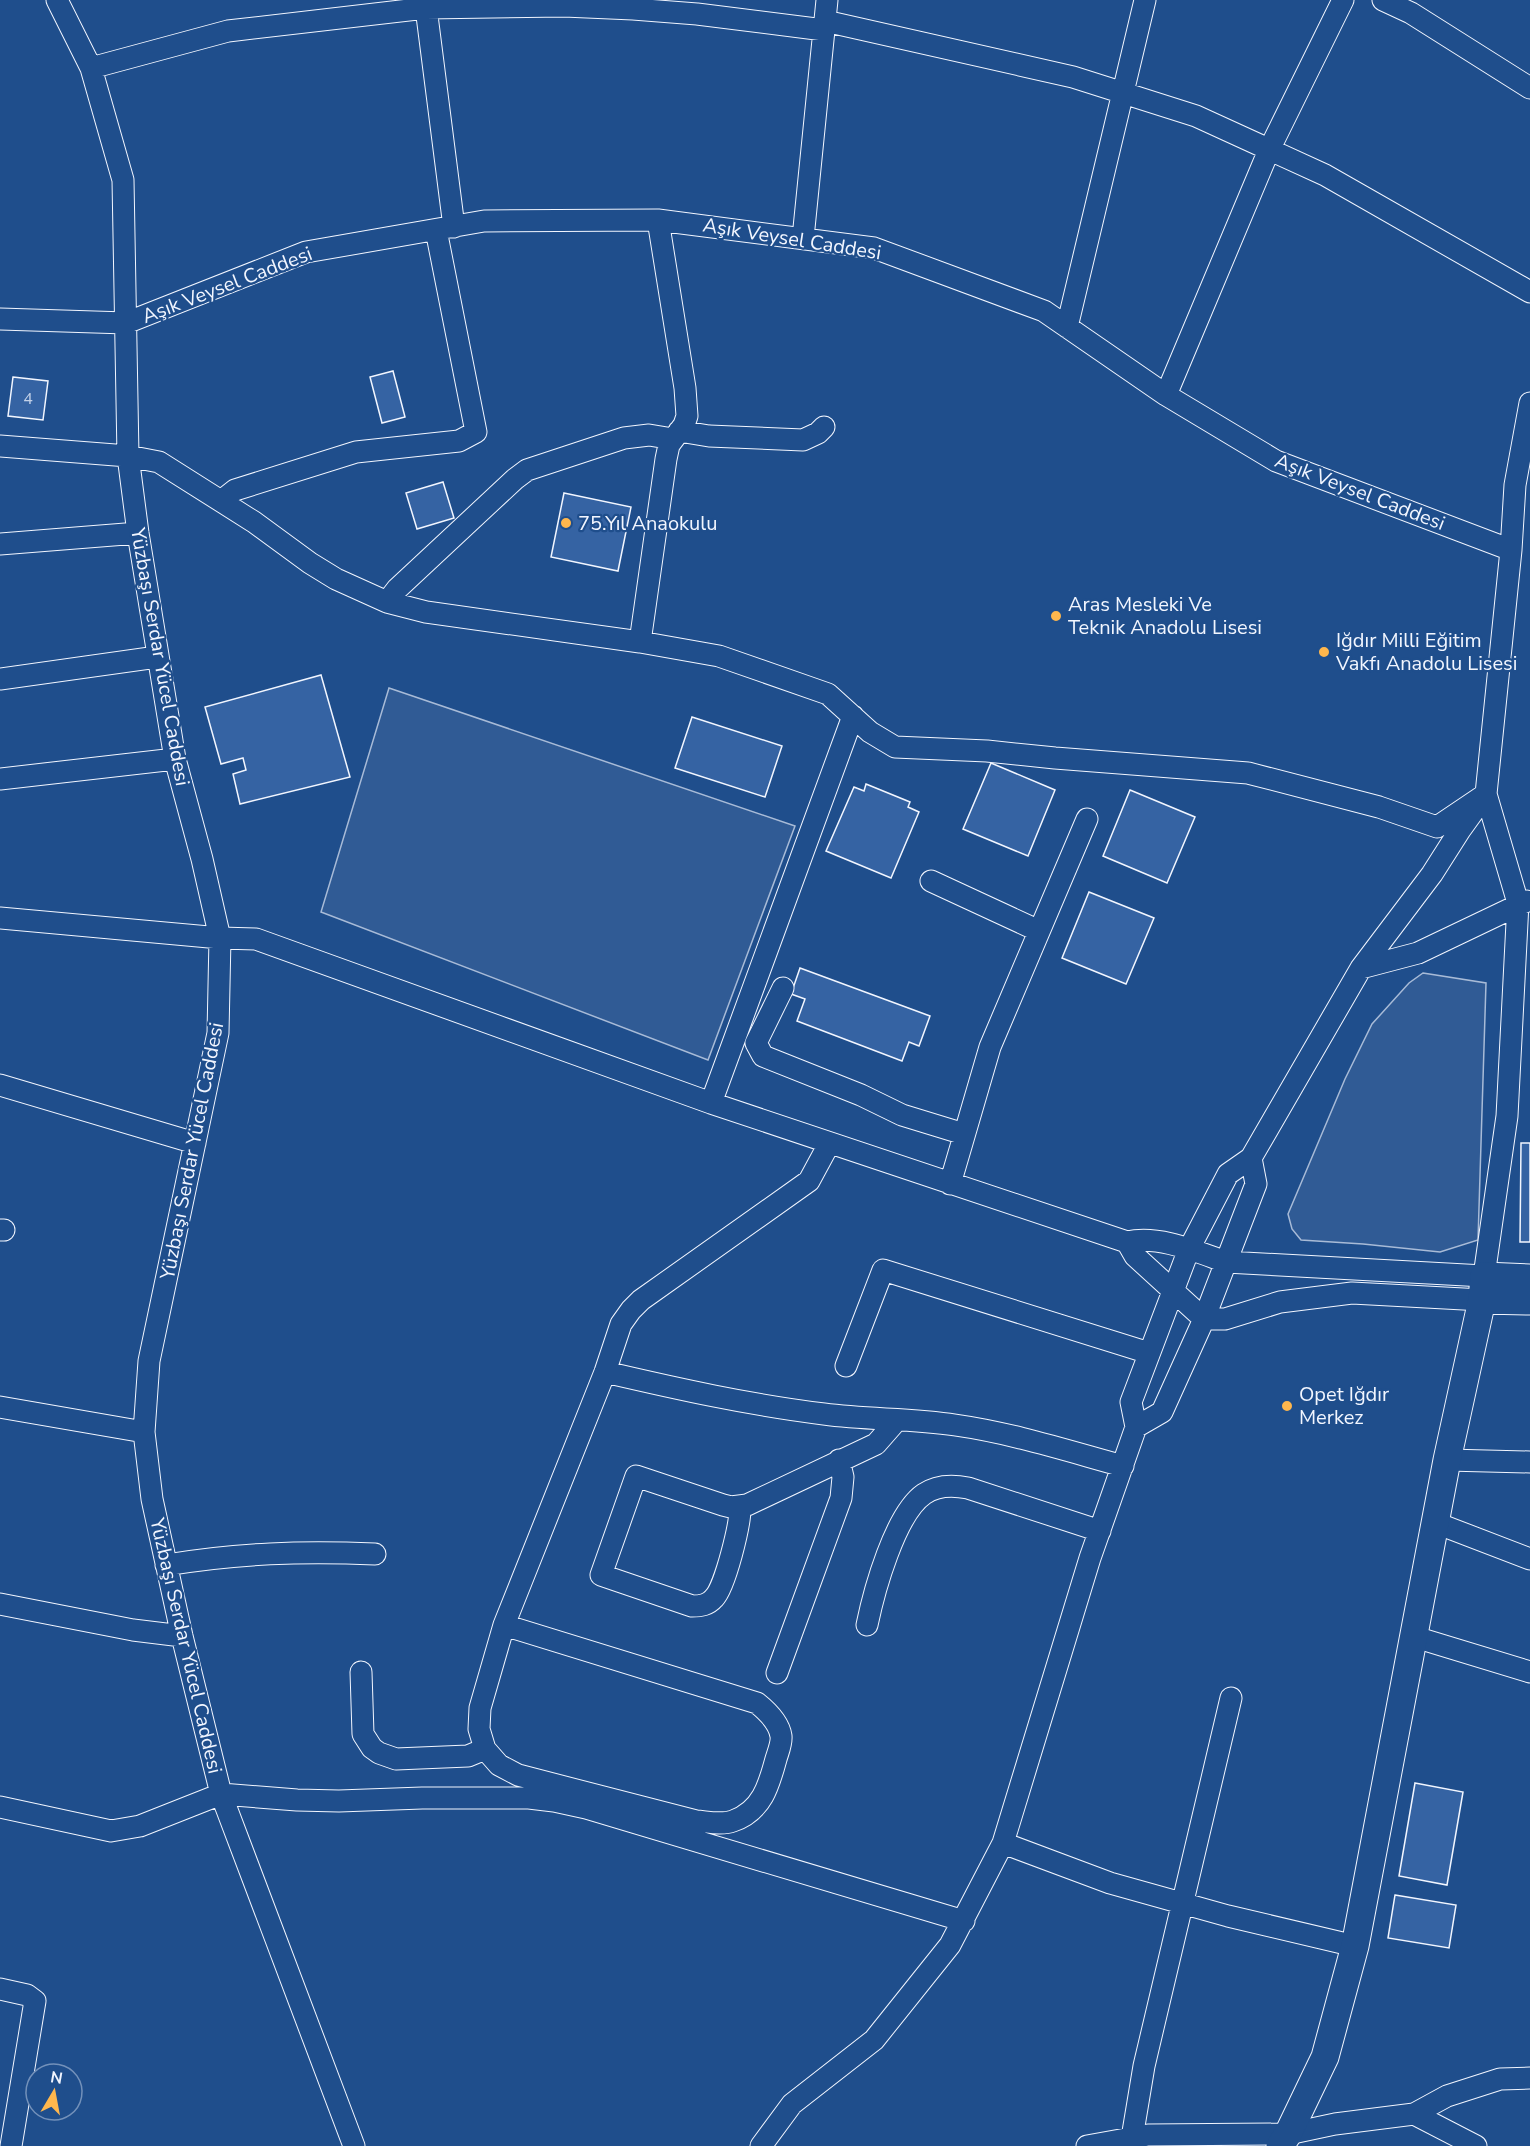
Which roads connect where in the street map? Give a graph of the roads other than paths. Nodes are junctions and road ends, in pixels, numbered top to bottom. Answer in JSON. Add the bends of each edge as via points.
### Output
{"nodes":[{"id":1,"x":57,"y":0,"type":"edge"},
{"id":2,"x":827,"y":0,"type":"edge"},
{"id":3,"x":1145,"y":0,"type":"edge"},
{"id":4,"x":1343,"y":0,"type":"edge"},
{"id":5,"x":1383,"y":0,"type":"edge"},
{"id":6,"x":425,"y":4,"type":"edge"},
{"id":7,"x":824,"y":25,"type":"junction"},
{"id":8,"x":91,"y":68,"type":"junction"},
{"id":9,"x":1530,"y":88,"type":"edge"},
{"id":10,"x":1124,"y":93,"type":"junction"},
{"id":11,"x":1269,"y":150,"type":"junction"},
{"id":12,"x":658,"y":220,"type":"junction"},
{"id":13,"x":445,"y":228,"type":"junction"},
{"id":14,"x":803,"y":238,"type":"junction"},
{"id":15,"x":1530,"y":292,"type":"edge"},
{"id":16,"x":0,"y":319,"type":"edge"},
{"id":17,"x":126,"y":323,"type":"junction"},
{"id":18,"x":1067,"y":327,"type":"junction"},
{"id":19,"x":1166,"y":395,"type":"junction"},
{"id":20,"x":1530,"y":403,"type":"edge"},
{"id":21,"x":824,"y":427,"type":"dead end"},
{"id":22,"x":676,"y":435,"type":"junction"},
{"id":23,"x":0,"y":446,"type":"edge"},
{"id":24,"x":128,"y":456,"type":"junction"},
{"id":25,"x":221,"y":501,"type":"junction"},
{"id":26,"x":138,"y":533,"type":"junction"},
{"id":27,"x":0,"y":544,"type":"edge"},
{"id":28,"x":1511,"y":550,"type":"junction"},
{"id":29,"x":387,"y":602,"type":"junction"},
{"id":30,"x":640,"y":642,"type":"junction"},
{"id":31,"x":157,"y":657,"type":"junction"},
{"id":32,"x":0,"y":679,"type":"edge"},
{"id":33,"x":853,"y":716,"type":"junction"},
{"id":34,"x":175,"y":759,"type":"junction"},
{"id":35,"x":0,"y":779,"type":"edge"},
{"id":36,"x":1486,"y":794,"type":"junction"},
{"id":37,"x":1088,"y":819,"type":"dead end"},
{"id":38,"x":931,"y":881,"type":"dead end"},
{"id":39,"x":1524,"y":901,"type":"edge"},
{"id":40,"x":0,"y":918,"type":"edge"},
{"id":41,"x":1039,"y":931,"type":"junction"},
{"id":42,"x":220,"y":938,"type":"junction"},
{"id":43,"x":1361,"y":968,"type":"junction"},
{"id":44,"x":783,"y":988,"type":"dead end"},
{"id":45,"x":0,"y":1085,"type":"edge"},
{"id":46,"x":711,"y":1103,"type":"junction"},
{"id":47,"x":964,"y":1134,"type":"junction"},
{"id":48,"x":195,"y":1143,"type":"junction"},
{"id":49,"x":829,"y":1144,"type":"junction"},
{"id":50,"x":1251,"y":1158,"type":"junction"},
{"id":51,"x":950,"y":1184,"type":"junction"},
{"id":52,"x":1127,"y":1242,"type":"junction"},
{"id":53,"x":1189,"y":1249,"type":"junction"},
{"id":54,"x":1226,"y":1262,"type":"junction"},
{"id":55,"x":1530,"y":1278,"type":"edge"},
{"id":56,"x":1483,"y":1288,"type":"junction"},
{"id":57,"x":1172,"y":1292,"type":"junction"},
{"id":58,"x":1530,"y":1301,"type":"edge"},
{"id":59,"x":1204,"y":1319,"type":"junction"},
{"id":60,"x":1149,"y":1353,"type":"junction"},
{"id":61,"x":846,"y":1366,"type":"dead end"},
{"id":62,"x":605,"y":1372,"type":"junction"},
{"id":63,"x":0,"y":1407,"type":"edge"},
{"id":64,"x":897,"y":1419,"type":"junction"},
{"id":65,"x":1137,"y":1427,"type":"junction"},
{"id":66,"x":144,"y":1432,"type":"junction"},
{"id":67,"x":839,"y":1460,"type":"junction"},
{"id":68,"x":1447,"y":1460,"type":"junction"},
{"id":69,"x":1530,"y":1462,"type":"edge"},
{"id":70,"x":1123,"y":1466,"type":"junction"},
{"id":71,"x":740,"y":1506,"type":"junction"},
{"id":72,"x":1436,"y":1523,"type":"junction"},
{"id":73,"x":1100,"y":1531,"type":"junction"},
{"id":74,"x":375,"y":1554,"type":"dead end"},
{"id":75,"x":1530,"y":1559,"type":"edge"},
{"id":76,"x":166,"y":1565,"type":"junction"},
{"id":77,"x":0,"y":1604,"type":"edge"},
{"id":78,"x":504,"y":1625,"type":"junction"},
{"id":79,"x":867,"y":1625,"type":"dead end"},
{"id":80,"x":182,"y":1636,"type":"junction"},
{"id":81,"x":1415,"y":1637,"type":"junction"},
{"id":82,"x":361,"y":1672,"type":"dead end"},
{"id":83,"x":1530,"y":1672,"type":"edge"},
{"id":84,"x":777,"y":1673,"type":"dead end"},
{"id":85,"x":1231,"y":1698,"type":"dead end"},
{"id":86,"x":485,"y":1749,"type":"junction"},
{"id":87,"x":221,"y":1794,"type":"junction"},
{"id":88,"x":0,"y":1807,"type":"edge"},
{"id":89,"x":1003,"y":1843,"type":"junction"},
{"id":90,"x":1183,"y":1904,"type":"junction"},
{"id":91,"x":964,"y":1921,"type":"junction"},
{"id":92,"x":1355,"y":1946,"type":"junction"},
{"id":93,"x":0,"y":1989,"type":"edge"},
{"id":94,"x":1530,"y":2078,"type":"edge"},
{"id":95,"x":1414,"y":2114,"type":"junction"},
{"id":96,"x":1132,"y":2138,"type":"junction"},
{"id":97,"x":1284,"y":2140,"type":"edge"},
{"id":98,"x":11,"y":2146,"type":"edge"},
{"id":99,"x":354,"y":2146,"type":"edge"},
{"id":100,"x":761,"y":2146,"type":"edge"},
{"id":101,"x":1087,"y":2146,"type":"edge"},
{"id":102,"x":1476,"y":2146,"type":"edge"}],
"edges":[{"from":1,"to":8,"type":"street","name":"Yüzbaşı Serdar Yücel Caddesi"},
{"from":2,"to":7,"type":"street"},
{"from":3,"to":10,"type":"street"},
{"from":4,"to":11,"type":"street"},
{"from":5,"to":9,"type":"street","via":[[1411,13]]},
{"from":6,"to":7,"type":"street","via":[[633,9]]},
{"from":6,"to":8,"type":"street","via":[[228,31]]},
{"from":6,"to":13,"type":"street"},
{"from":7,"to":10,"type":"street","via":[[1072,77]]},
{"from":7,"to":14,"type":"street"},
{"from":8,"to":17,"type":"street","name":"Yüzbaşı Serdar Yücel Caddesi","via":[[123,180]]},
{"from":10,"to":11,"type":"street","via":[[1196,116]]},
{"from":10,"to":18,"type":"street"},
{"from":11,"to":15,"type":"street","via":[[1325,175]]},
{"from":11,"to":19,"type":"street"},
{"from":12,"to":13,"type":"street","name":"Aşık Veysel Caddesi","via":[[484,221]]},
{"from":12,"to":14,"type":"street","name":"Aşık Veysel Caddesi"},
{"from":12,"to":22,"type":"street","via":[[685,388],[687,416]]},
{"from":13,"to":17,"type":"street","name":"Aşık Veysel Caddesi","via":[[306,252]]},
{"from":13,"to":25,"type":"street","via":[[477,432],[459,441],[356,452],[235,490]]},
{"from":14,"to":18,"type":"street","name":"Aşık Veysel Caddesi","via":[[874,248],[1044,311]]},
{"from":16,"to":17,"type":"street"},
{"from":17,"to":24,"type":"street","name":"Yüzbaşı Serdar Yücel Caddesi"},
{"from":18,"to":19,"type":"street","name":"Aşık Veysel Caddesi"},
{"from":19,"to":28,"type":"street","name":"Aşık Veysel Caddesi","via":[[1276,461]]},
{"from":20,"to":28,"type":"street","via":[[1515,485]]},
{"from":21,"to":22,"type":"street","via":[[803,440]]},
{"from":22,"to":29,"type":"street","via":[[624,438],[527,470]]},
{"from":22,"to":30,"type":"street","via":[[666,459]]},
{"from":23,"to":24,"type":"street"},
{"from":24,"to":25,"type":"street","via":[[159,462]]},
{"from":24,"to":26,"type":"street","name":"Yüzbaşı Serdar Yücel Caddesi"},
{"from":25,"to":29,"type":"street","via":[[336,579]]},
{"from":26,"to":27,"type":"street"},
{"from":26,"to":31,"type":"street","name":"Yüzbaşı Serdar Yücel Caddesi"},
{"from":28,"to":36,"type":"street"},
{"from":29,"to":30,"type":"street","via":[[426,612]]},
{"from":30,"to":33,"type":"street","via":[[719,656],[828,694]]},
{"from":31,"to":32,"type":"street"},
{"from":31,"to":34,"type":"street","name":"Yüzbaşı Serdar Yücel Caddesi"},
{"from":33,"to":36,"type":"street","via":[[895,747],[1248,773],[1437,826]]},
{"from":33,"to":46,"type":"street"},
{"from":34,"to":35,"type":"street"},
{"from":34,"to":42,"type":"street","name":"Yüzbaşı Serdar Yücel Caddesi"},
{"from":36,"to":39,"type":"street"},
{"from":36,"to":43,"type":"street"},
{"from":37,"to":41,"type":"street"},
{"from":38,"to":41,"type":"street"},
{"from":39,"to":43,"type":"street","via":[[1418,953]]},
{"from":39,"to":56,"type":"street","via":[[1507,1116]]},
{"from":40,"to":42,"type":"street"},
{"from":41,"to":47,"type":"street","via":[[990,1047]]},
{"from":42,"to":46,"type":"street","via":[[256,939]]},
{"from":42,"to":48,"type":"street","name":"Yüzbaşı Serdar Yücel Caddesi","via":[[218,1033]]},
{"from":43,"to":50,"type":"street"},
{"from":44,"to":47,"type":"street","via":[[756,1043],[763,1056],[902,1115]]},
{"from":45,"to":48,"type":"street"},
{"from":46,"to":49,"type":"street"},
{"from":47,"to":51,"type":"street"},
{"from":48,"to":66,"type":"street","name":"Yüzbaşı Serdar Yücel Caddesi","via":[[149,1361]]},
{"from":49,"to":51,"type":"street"},
{"from":49,"to":62,"type":"street","via":[[808,1180],[640,1300],[621,1324]]},
{"from":50,"to":53,"type":"street","via":[[1228,1174]]},
{"from":50,"to":54,"type":"street","via":[[1256,1185]]},
{"from":51,"to":52,"type":"street"},
{"from":52,"to":53,"type":"street","via":[[1143,1239]]},
{"from":52,"to":57,"type":"street","via":[[1135,1256]]},
{"from":53,"to":54,"type":"street"},
{"from":53,"to":57,"type":"street"},
{"from":54,"to":56,"type":"street"},
{"from":54,"to":59,"type":"street"},
{"from":55,"to":56,"type":"main road"},
{"from":56,"to":58,"type":"main road"},
{"from":56,"to":59,"type":"street","via":[[1352,1293],[1280,1302],[1225,1319]]},
{"from":56,"to":68,"type":"main road"},
{"from":57,"to":59,"type":"street"},
{"from":57,"to":60,"type":"street"},
{"from":59,"to":65,"type":"street","via":[[1162,1412]]},
{"from":60,"to":61,"type":"street","via":[[883,1270]]},
{"from":60,"to":65,"type":"street","via":[[1131,1402]]},
{"from":62,"to":64,"type":"street","via":[[783,1409]]},
{"from":62,"to":78,"type":"street"},
{"from":63,"to":66,"type":"street"},
{"from":64,"to":67,"type":"street","via":[[876,1444]]},
{"from":64,"to":70,"type":"street","via":[[992,1432]]},
{"from":65,"to":70,"type":"street"},
{"from":66,"to":76,"type":"street","name":"Yüzbaşı Serdar Yücel Caddesi","via":[[152,1499]]},
{"from":67,"to":71,"type":"street"},
{"from":67,"to":84,"type":"street","via":[[843,1477],[841,1498]]},
{"from":68,"to":69,"type":"street"},
{"from":68,"to":72,"type":"main road"},
{"from":70,"to":73,"type":"street"},
{"from":71,"to":71,"type":"street","via":[[737,1538],[717,1596],[707,1604],[692,1605],[601,1575],[636,1476],[723,1505]]},
{"from":72,"to":75,"type":"street"},
{"from":72,"to":81,"type":"main road"},
{"from":73,"to":79,"type":"street","via":[[968,1488],[949,1486],[932,1490],[918,1500],[892,1543]]},
{"from":73,"to":89,"type":"street"},
{"from":74,"to":76,"type":"street","via":[[254,1553]]},
{"from":76,"to":80,"type":"street","name":"Yüzbaşı Serdar Yücel Caddesi"},
{"from":77,"to":80,"type":"street"},
{"from":78,"to":86,"type":"street","via":[[478,1719]]},
{"from":78,"to":86,"type":"street","via":[[757,1703],[774,1720],[781,1738],[764,1796],[751,1811],[724,1823],[696,1821],[518,1775],[499,1765]]},
{"from":80,"to":87,"type":"street","name":"Yüzbaşı Serdar Yücel Caddesi"},
{"from":81,"to":83,"type":"street"},
{"from":81,"to":92,"type":"main road"},
{"from":82,"to":86,"type":"street","via":[[363,1734],[379,1753],[396,1759],[468,1756]]},
{"from":85,"to":90,"type":"street"},
{"from":87,"to":88,"type":"street","via":[[141,1826],[111,1831]]},
{"from":87,"to":91,"type":"street","via":[[297,1800],[529,1798],[562,1802]]},
{"from":87,"to":99,"type":"street","name":"Yüzbaşı Serdar Yücel Caddesi"},
{"from":89,"to":90,"type":"street","via":[[1110,1883]]},
{"from":89,"to":91,"type":"street"},
{"from":90,"to":92,"type":"street"},
{"from":90,"to":96,"type":"street","via":[[1144,2066]]},
{"from":91,"to":100,"type":"street","via":[[950,1945],[874,2040],[792,2104]]},
{"from":92,"to":97,"type":"main road","via":[[1324,2057]]},
{"from":93,"to":98,"type":"street","via":[[27,1995],[35,2001]]},
{"from":94,"to":95,"type":"street","via":[[1500,2079],[1447,2096]]},
{"from":95,"to":97,"type":"street","via":[[1335,2124]]},
{"from":95,"to":102,"type":"street"},
{"from":96,"to":97,"type":"street"},
{"from":96,"to":101,"type":"street"}]}
